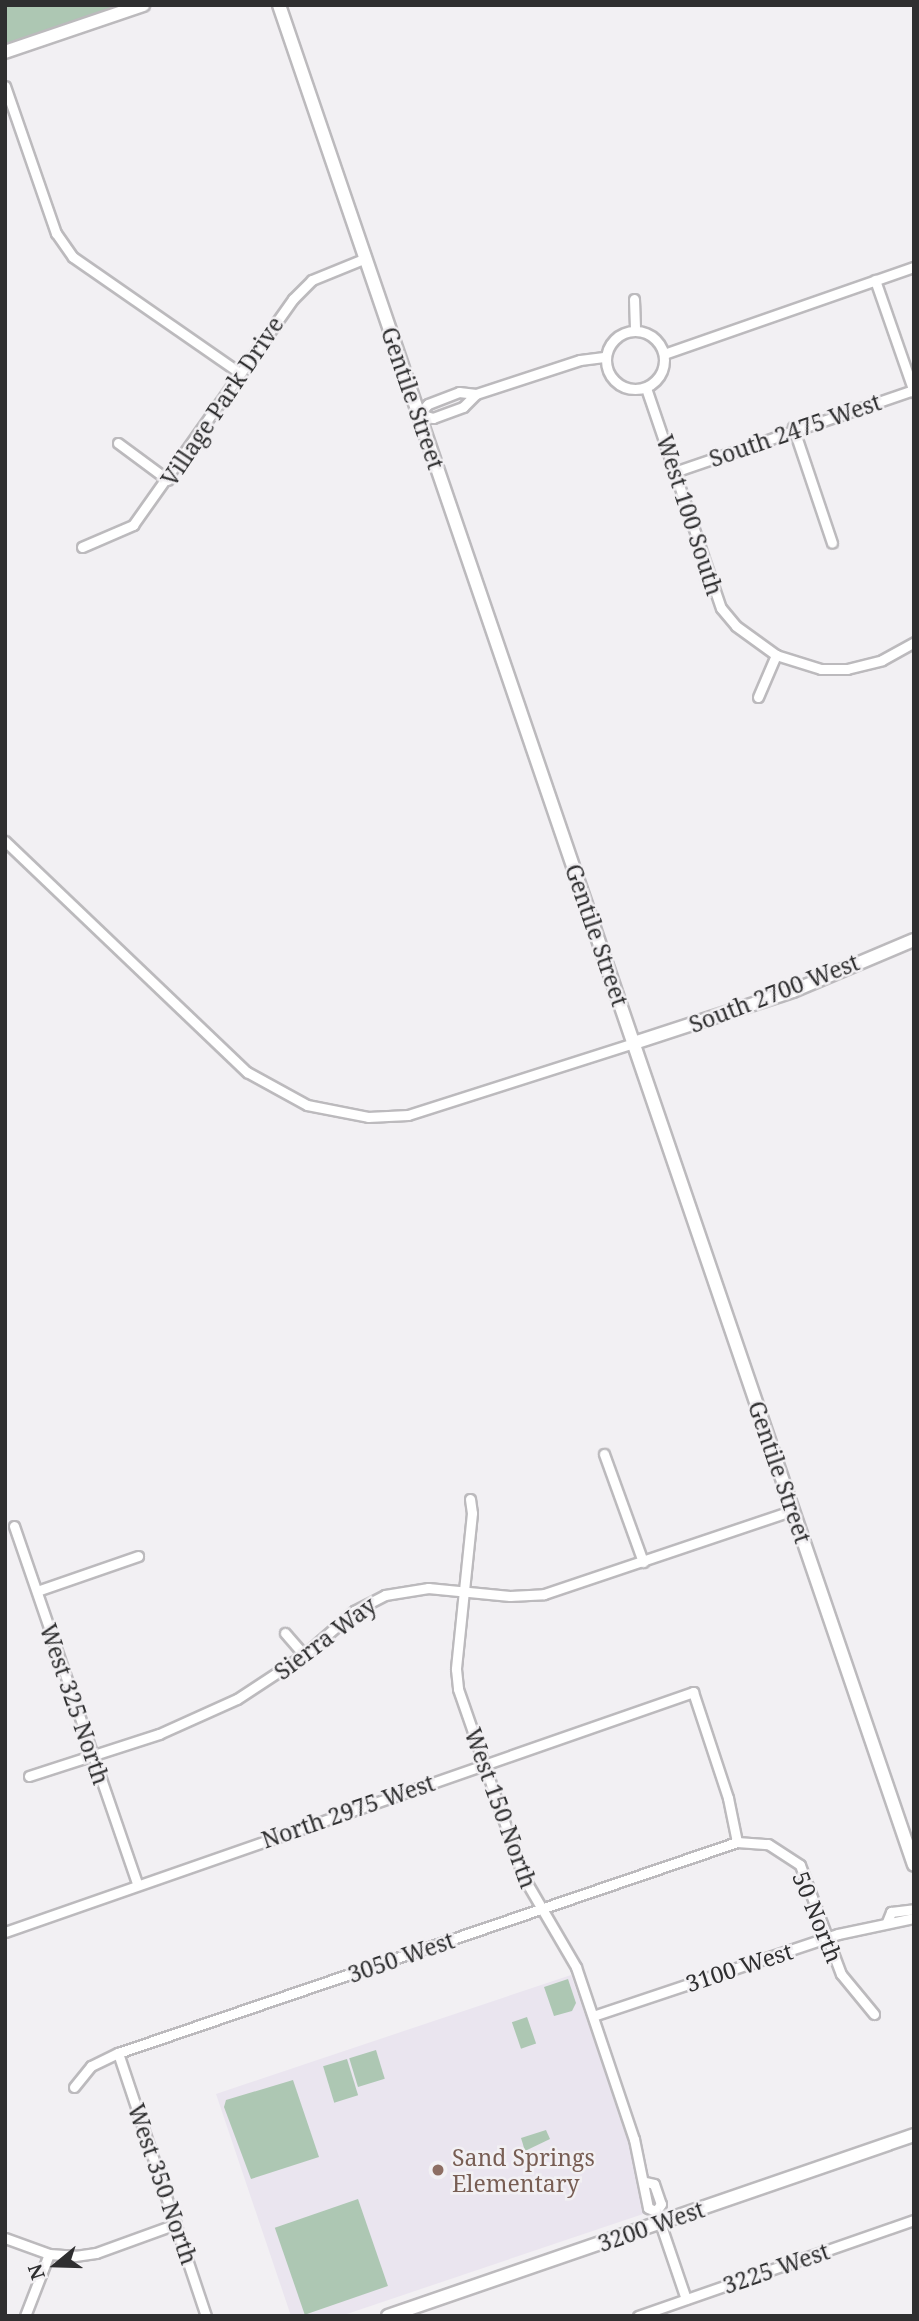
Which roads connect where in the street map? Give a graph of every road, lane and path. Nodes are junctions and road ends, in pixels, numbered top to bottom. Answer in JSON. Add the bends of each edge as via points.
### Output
{"nodes":[{"id":1,"x":143,"y":5,"type":"edge"},
{"id":2,"x":279,"y":5,"type":"edge"},
{"id":3,"x":5,"y":52,"type":"edge"},
{"id":4,"x":5,"y":86,"type":"edge"},
{"id":5,"x":366,"y":258,"type":"junction"},
{"id":6,"x":914,"y":267,"type":"edge"},
{"id":7,"x":875,"y":280,"type":"junction"},
{"id":8,"x":634,"y":299,"type":"dead end"},
{"id":9,"x":635,"y":331,"type":"junction"},
{"id":10,"x":664,"y":354,"type":"junction"},
{"id":11,"x":606,"y":357,"type":"junction"},
{"id":12,"x":240,"y":373,"type":"junction"},
{"id":13,"x":646,"y":388,"type":"junction"},
{"id":14,"x":913,"y":391,"type":"edge"},
{"id":15,"x":476,"y":394,"type":"junction"},
{"id":16,"x":419,"y":414,"type":"junction"},
{"id":17,"x":793,"y":427,"type":"junction"},
{"id":18,"x":118,"y":443,"type":"dead end"},
{"id":19,"x":677,"y":471,"type":"junction"},
{"id":20,"x":168,"y":480,"type":"junction"},
{"id":21,"x":832,"y":543,"type":"dead end"},
{"id":22,"x":82,"y":547,"type":"dead end"},
{"id":23,"x":914,"y":642,"type":"edge"},
{"id":24,"x":776,"y":655,"type":"junction"},
{"id":25,"x":758,"y":697,"type":"dead end"},
{"id":26,"x":5,"y":841,"type":"edge"},
{"id":27,"x":914,"y":940,"type":"edge"},
{"id":28,"x":634,"y":1043,"type":"junction"},
{"id":29,"x":604,"y":1454,"type":"dead end"},
{"id":30,"x":470,"y":1499,"type":"dead end"},
{"id":31,"x":793,"y":1510,"type":"junction"},
{"id":32,"x":14,"y":1525,"type":"dead end"},
{"id":33,"x":138,"y":1556,"type":"dead end"},
{"id":34,"x":643,"y":1562,"type":"junction"},
{"id":35,"x":37,"y":1591,"type":"junction"},
{"id":36,"x":465,"y":1592,"type":"junction"},
{"id":37,"x":285,"y":1633,"type":"dead end"},
{"id":38,"x":304,"y":1655,"type":"junction"},
{"id":39,"x":93,"y":1755,"type":"junction"},
{"id":40,"x":485,"y":1765,"type":"junction"},
{"id":41,"x":29,"y":1776,"type":"dead end"},
{"id":42,"x":737,"y":1842,"type":"junction"},
{"id":43,"x":914,"y":1865,"type":"edge"},
{"id":44,"x":136,"y":1883,"type":"junction"},
{"id":45,"x":540,"y":1909,"type":"junction"},
{"id":46,"x":914,"y":1909,"type":"edge"},
{"id":47,"x":914,"y":1918,"type":"edge"},
{"id":48,"x":887,"y":1922,"type":"junction"},
{"id":49,"x":5,"y":1932,"type":"edge"},
{"id":50,"x":828,"y":1938,"type":"junction"},
{"id":51,"x":874,"y":2014,"type":"dead end"},
{"id":52,"x":593,"y":2016,"type":"junction"},
{"id":53,"x":118,"y":2053,"type":"junction"},
{"id":54,"x":74,"y":2087,"type":"dead end"},
{"id":55,"x":914,"y":2135,"type":"edge"},
{"id":56,"x":658,"y":2217,"type":"junction"},
{"id":57,"x":914,"y":2220,"type":"edge"},
{"id":58,"x":176,"y":2224,"type":"junction"},
{"id":59,"x":5,"y":2238,"type":"edge"},
{"id":60,"x":49,"y":2254,"type":"junction"},
{"id":61,"x":686,"y":2299,"type":"junction"},
{"id":62,"x":422,"y":2310,"type":"edge"},
{"id":63,"x":25,"y":2316,"type":"edge"},
{"id":64,"x":206,"y":2316,"type":"edge"},
{"id":65,"x":388,"y":2316,"type":"edge"},
{"id":66,"x":638,"y":2316,"type":"edge"}],
"edges":[{"from":1,"to":3,"type":"main road"},
{"from":2,"to":5,"type":"main road","name":"Gentile Street"},
{"from":4,"to":12,"type":"street","via":[[56,233],[73,257]]},
{"from":5,"to":12,"type":"street","name":"Village Park Drive","via":[[312,280]]},
{"from":5,"to":16,"type":"main road","name":"Gentile Street"},
{"from":6,"to":7,"type":"street"},
{"from":7,"to":10,"type":"street"},
{"from":7,"to":14,"type":"street"},
{"from":8,"to":9,"type":"street"},
{"from":9,"to":10,"type":"street","via":[[654,337]]},
{"from":9,"to":11,"type":"street","via":[[613,341]]},
{"from":10,"to":13,"type":"street","via":[[663,370]]},
{"from":11,"to":13,"type":"street","via":[[618,384]]},
{"from":11,"to":15,"type":"street","via":[[580,360]]},
{"from":12,"to":20,"type":"street","name":"Village Park Drive"},
{"from":13,"to":19,"type":"street","name":"West 100 South"},
{"from":14,"to":17,"type":"street","name":"South 2475 West"},
{"from":15,"to":16,"type":"street","via":[[459,393],[428,404]]},
{"from":15,"to":16,"type":"street","via":[[463,407],[435,418]]},
{"from":16,"to":28,"type":"main road","name":"Gentile Street"},
{"from":17,"to":19,"type":"street","name":"South 2475 West"},
{"from":17,"to":21,"type":"street"},
{"from":18,"to":20,"type":"street"},
{"from":19,"to":24,"type":"street","name":"West 100 South","via":[[721,608],[746,634]]},
{"from":20,"to":22,"type":"street","name":"Village Park Drive","via":[[133,525]]},
{"from":23,"to":24,"type":"street","name":"West 100 South","via":[[882,660],[847,669],[821,669]]},
{"from":24,"to":25,"type":"street"},
{"from":26,"to":28,"type":"street","via":[[247,1072],[307,1105],[368,1117],[408,1115]]},
{"from":27,"to":28,"type":"main road","name":"South 2700 West","via":[[793,991]]},
{"from":28,"to":31,"type":"main road","name":"Gentile Street"},
{"from":29,"to":34,"type":"street"},
{"from":30,"to":36,"type":"street","name":"West 150 North"},
{"from":31,"to":34,"type":"street","name":"Sierra Way"},
{"from":31,"to":43,"type":"main road","name":"Gentile Street"},
{"from":32,"to":35,"type":"street","name":"West 325 North"},
{"from":33,"to":35,"type":"street"},
{"from":34,"to":36,"type":"street","name":"Sierra Way","via":[[544,1594]]},
{"from":35,"to":39,"type":"street","name":"West 325 North"},
{"from":36,"to":38,"type":"street","name":"Sierra Way","via":[[428,1588],[385,1595],[354,1611]]},
{"from":36,"to":40,"type":"street","name":"West 150 North","via":[[456,1680]]},
{"from":37,"to":38,"type":"street"},
{"from":38,"to":39,"type":"street","name":"Sierra Way","via":[[267,1682],[201,1717]]},
{"from":39,"to":41,"type":"street","name":"Sierra Way"},
{"from":39,"to":44,"type":"street","name":"West 325 North"},
{"from":40,"to":42,"type":"street","name":"North 2975 West","via":[[692,1692],[728,1798]]},
{"from":40,"to":44,"type":"street","name":"North 2975 West"},
{"from":40,"to":45,"type":"street","name":"West 150 North","via":[[524,1878]]},
{"from":42,"to":45,"type":"street","name":"3050 West"},
{"from":42,"to":50,"type":"street","name":"50 North","via":[[768,1844],[800,1865]]},
{"from":44,"to":49,"type":"street","name":"North 2975 West"},
{"from":45,"to":52,"type":"street","name":"West 150 North","via":[[576,1968]]},
{"from":45,"to":53,"type":"street","name":"3050 West"},
{"from":46,"to":48,"type":"street","name":"3100 West","via":[[891,1912]]},
{"from":47,"to":48,"type":"street","name":"3100 West","via":[[895,1925]]},
{"from":48,"to":50,"type":"street","name":"3100 West"},
{"from":50,"to":51,"type":"street","name":"50 North","via":[[848,1987]]},
{"from":50,"to":52,"type":"street","name":"3100 West"},
{"from":52,"to":56,"type":"street","name":"West 150 North","via":[[646,2182],[654,2184],[661,2204]]},
{"from":53,"to":54,"type":"street","name":"3050 West","via":[[91,2066]]},
{"from":53,"to":58,"type":"street","name":"West 350 North"},
{"from":55,"to":56,"type":"main road","name":"3200 West"},
{"from":56,"to":61,"type":"street","name":"West 150 North"},
{"from":56,"to":62,"type":"main road","name":"3200 West"},
{"from":57,"to":61,"type":"street","name":"3225 West"},
{"from":58,"to":60,"type":"street","via":[[96,2253]]},
{"from":58,"to":64,"type":"street","name":"West 350 North"},
{"from":59,"to":60,"type":"street"},
{"from":60,"to":63,"type":"street"},
{"from":61,"to":66,"type":"street","name":"3225 West"},
{"from":62,"to":65,"type":"main road","name":"3200 West"}]}
